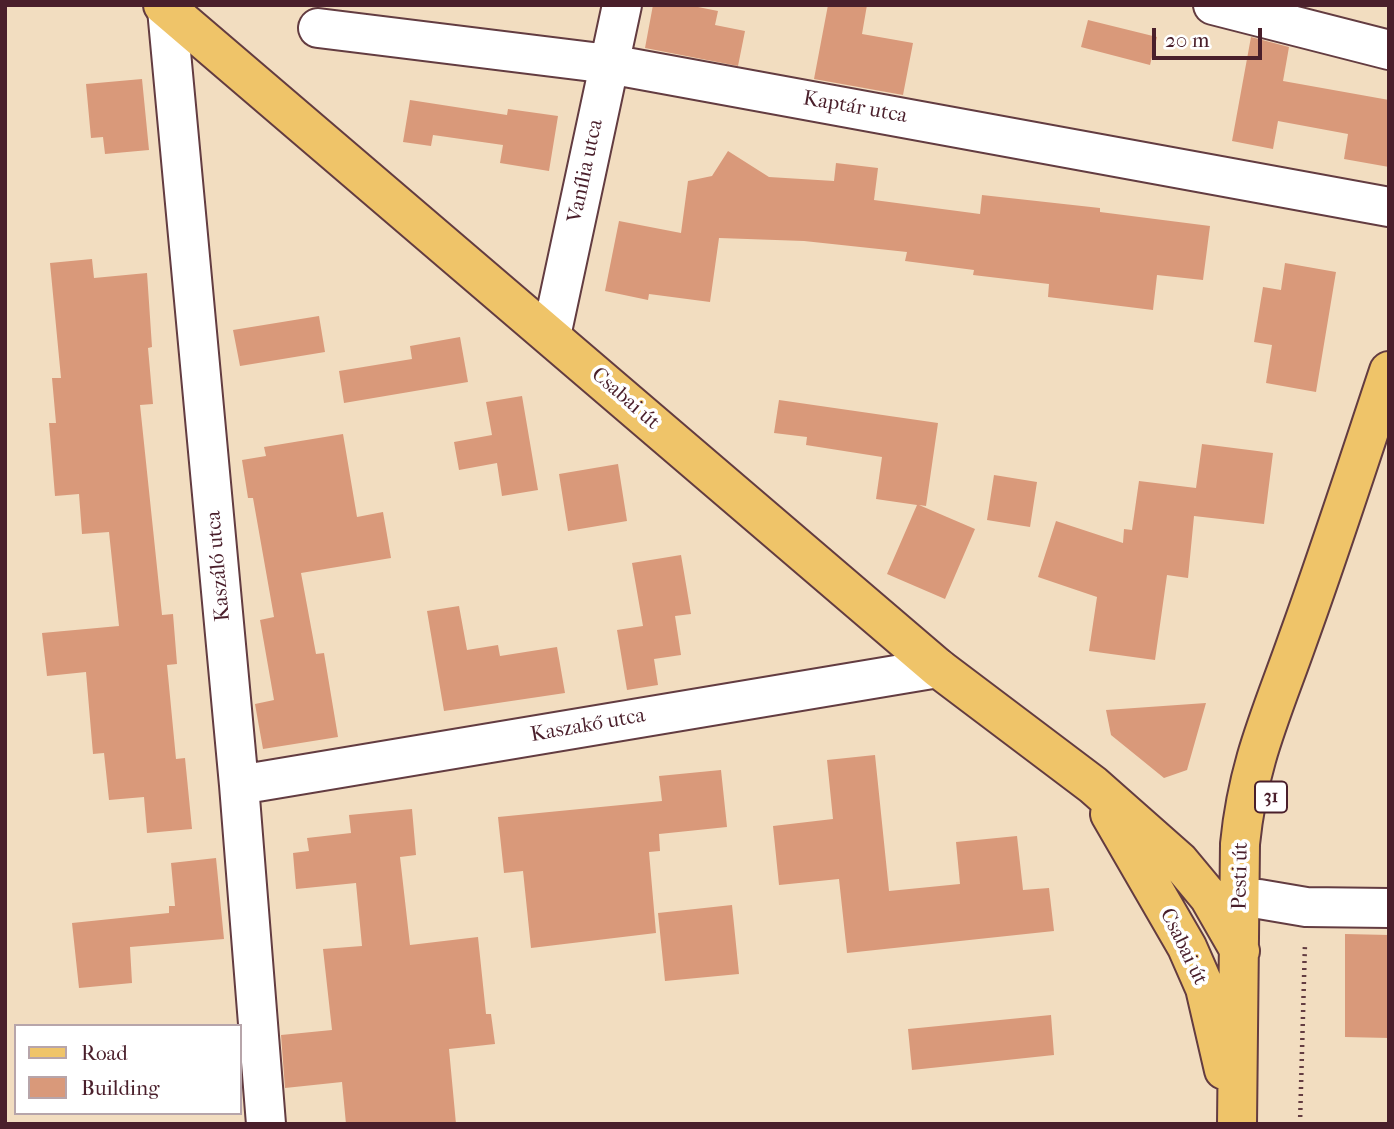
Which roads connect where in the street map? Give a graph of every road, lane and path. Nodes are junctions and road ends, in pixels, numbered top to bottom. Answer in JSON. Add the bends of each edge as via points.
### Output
{"nodes":[{"id":1,"x":622,"y":5,"type":"edge"},
{"id":2,"x":1213,"y":5,"type":"edge"},
{"id":3,"x":165,"y":7,"type":"edge"},
{"id":4,"x":318,"y":27,"type":"dead end"},
{"id":5,"x":1389,"y":50,"type":"edge"},
{"id":6,"x":609,"y":64,"type":"junction"},
{"id":7,"x":1389,"y":207,"type":"edge"},
{"id":8,"x":551,"y":336,"type":"junction"},
{"id":9,"x":1389,"y":371,"type":"edge"},
{"id":10,"x":1298,"y":641,"type":"junction"},
{"id":11,"x":938,"y":668,"type":"junction"},
{"id":12,"x":239,"y":785,"type":"junction"},
{"id":13,"x":1093,"y":785,"type":"junction"},
{"id":14,"x":1241,"y":844,"type":"junction"},
{"id":15,"x":1179,"y":861,"type":"junction"},
{"id":16,"x":1259,"y":899,"type":"junction"},
{"id":17,"x":1306,"y":907,"type":"junction"},
{"id":18,"x":1389,"y":908,"type":"edge"},
{"id":19,"x":1240,"y":951,"type":"junction"},
{"id":20,"x":1237,"y":1123,"type":"edge"},
{"id":21,"x":266,"y":1124,"type":"edge"},
{"id":22,"x":1300,"y":1124,"type":"edge"}],
"edges":[{"from":1,"to":6,"type":"street","name":"Vanília utca"},
{"from":2,"to":5,"type":"street"},
{"from":3,"to":8,"type":"main road","name":"Csabai út"},
{"from":3,"to":12,"type":"street","name":"Kaszáló utca"},
{"from":4,"to":6,"type":"street","name":"Kaptár utca"},
{"from":6,"to":7,"type":"street","name":"Kaptár utca"},
{"from":6,"to":8,"type":"street","name":"Vanília utca"},
{"from":8,"to":11,"type":"main road","name":"Csabai út"},
{"from":9,"to":10,"type":"main road","name":"Pesti út","number":"31"},
{"from":10,"to":14,"type":"main road","name":"Pesti út","number":"31","via":[[1259,741],[1244,799]]},
{"from":10,"to":16,"type":"main road","name":"Pesti út","number":"31","via":[[1271,796]]},
{"from":11,"to":12,"type":"street","name":"Kaszakő utca"},
{"from":11,"to":13,"type":"main road","name":"Csabai út"},
{"from":12,"to":21,"type":"street","name":"Kaszáló utca"},
{"from":13,"to":15,"type":"main road","name":"Csabai út"},
{"from":13,"to":20,"type":"main road","name":"Csabai út","via":[[1187,947],[1205,988]]},
{"from":14,"to":15,"type":"main road"},
{"from":14,"to":19,"type":"main road","name":"Pesti út","number":"31"},
{"from":15,"to":19,"type":"main road","name":"Csabai út","via":[[1209,897]]},
{"from":16,"to":17,"type":"street"},
{"from":16,"to":19,"type":"main road","name":"Pesti út","number":"31"},
{"from":17,"to":18,"type":"street"},
{"from":17,"to":22,"type":"path"},
{"from":19,"to":20,"type":"main road","name":"Pesti út","number":"31"}]}
